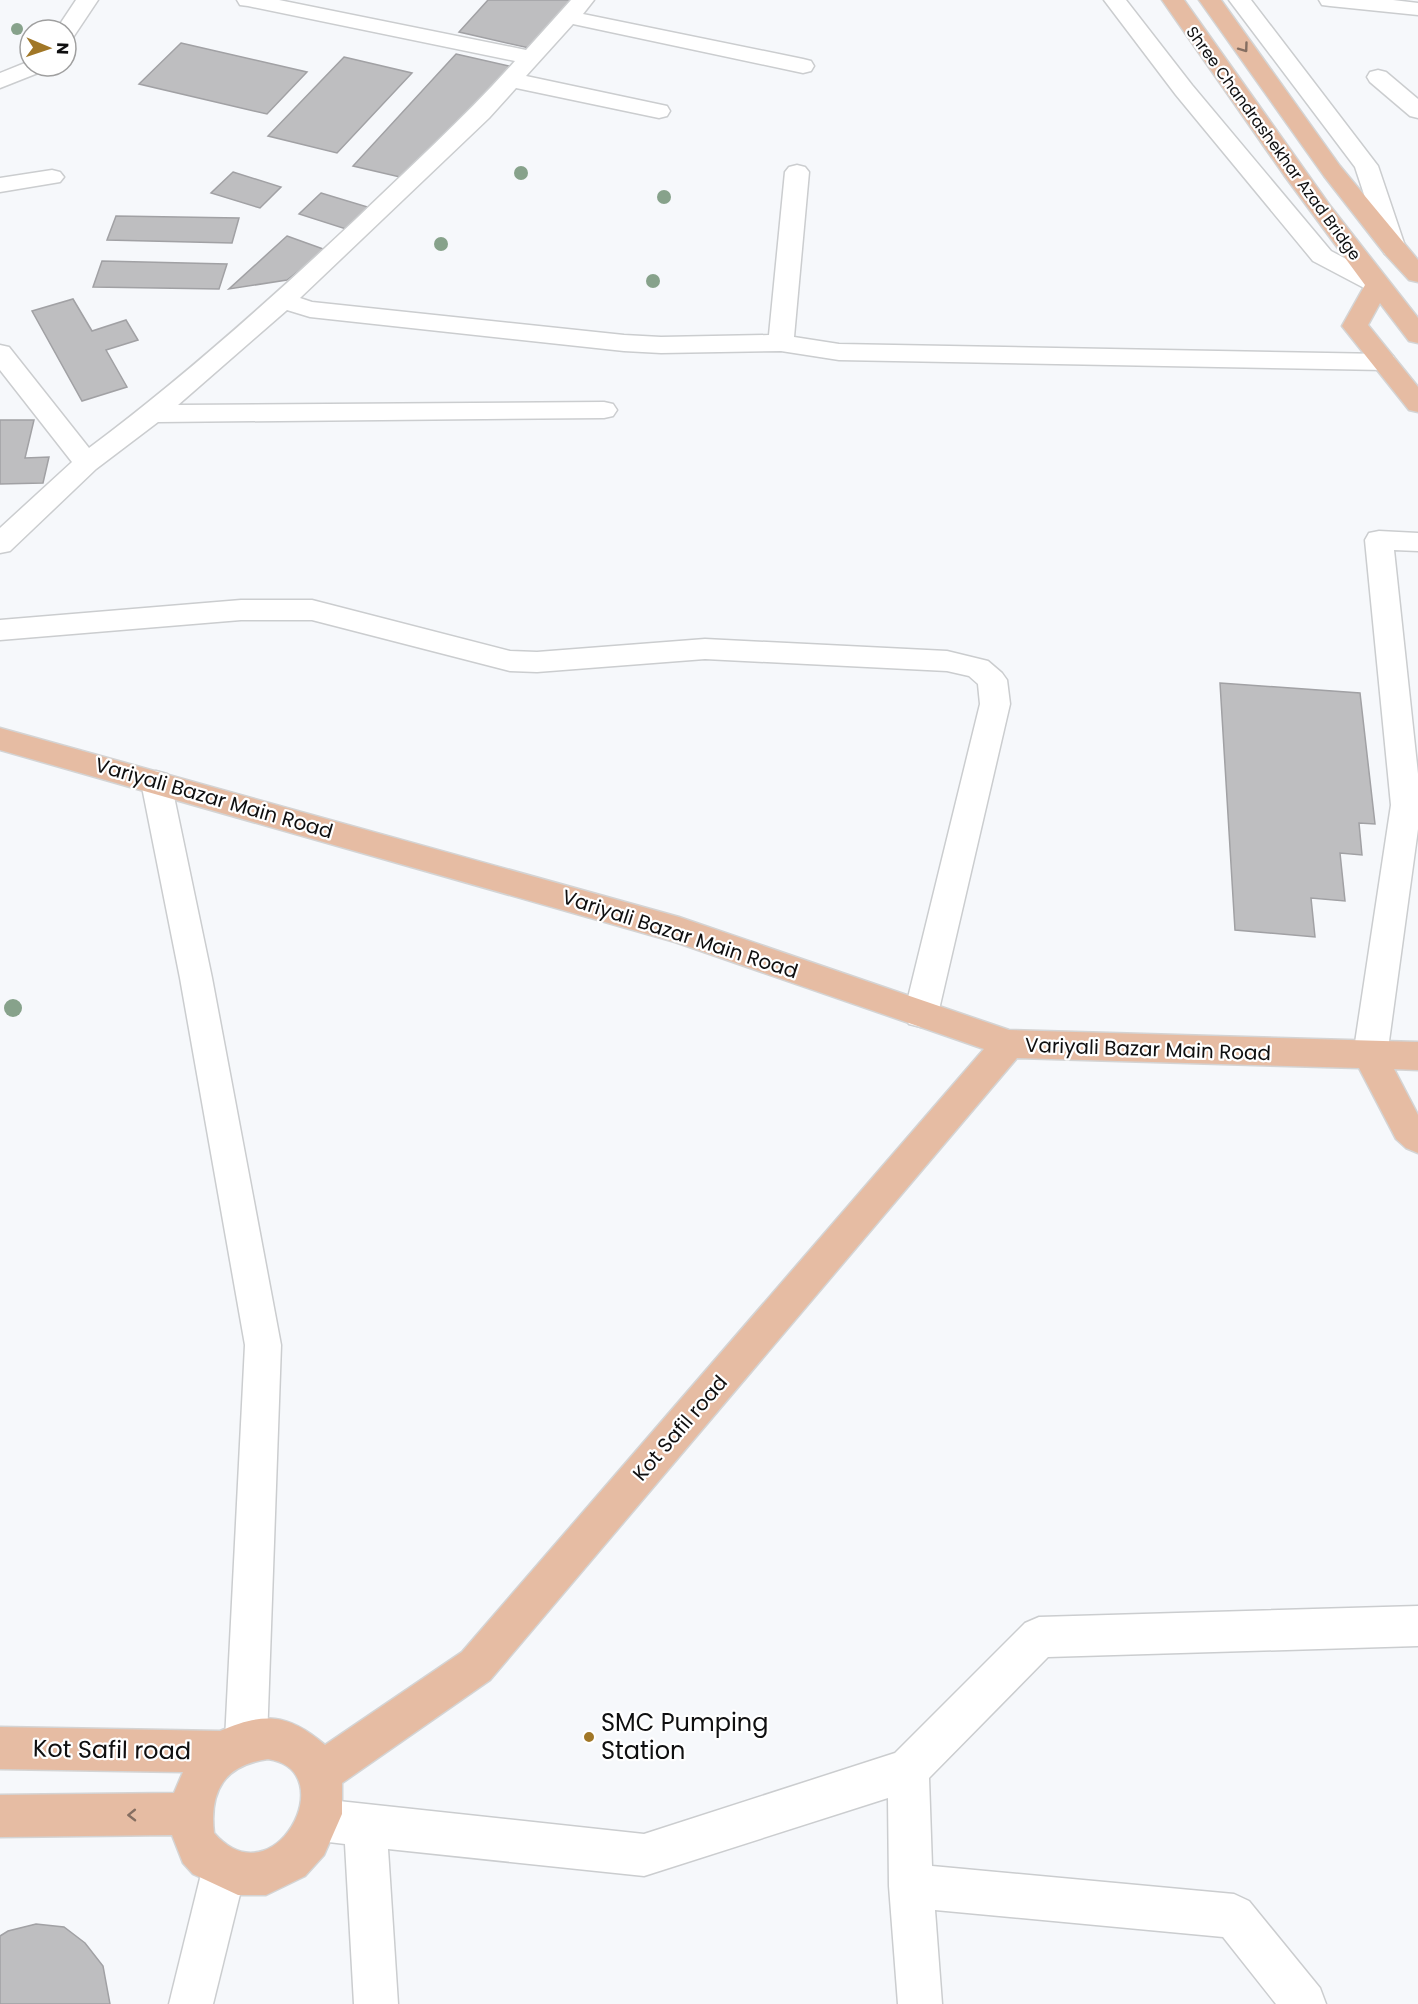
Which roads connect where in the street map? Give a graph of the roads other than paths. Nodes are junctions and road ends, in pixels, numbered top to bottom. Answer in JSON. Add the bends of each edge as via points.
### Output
{"nodes":[{"id":1,"x":87,"y":0,"type":"edge"},
{"id":2,"x":248,"y":0,"type":"edge"},
{"id":3,"x":1115,"y":0,"type":"edge"},
{"id":4,"x":1173,"y":0,"type":"edge"},
{"id":5,"x":1210,"y":0,"type":"edge"},
{"id":6,"x":1240,"y":0,"type":"edge"},
{"id":7,"x":1330,"y":0,"type":"edge"},
{"id":8,"x":575,"y":8,"type":"edge"},
{"id":9,"x":1418,"y":9,"type":"edge"},
{"id":10,"x":75,"y":18,"type":"edge"},
{"id":11,"x":531,"y":58,"type":"junction"},
{"id":12,"x":803,"y":66,"type":"dead end"},
{"id":13,"x":18,"y":73,"type":"edge"},
{"id":14,"x":1378,"y":77,"type":"dead end"},
{"id":15,"x":511,"y":80,"type":"junction"},
{"id":16,"x":0,"y":81,"type":"edge"},
{"id":17,"x":659,"y":111,"type":"dead end"},
{"id":18,"x":1418,"y":111,"type":"edge"},
{"id":19,"x":797,"y":172,"type":"dead end"},
{"id":20,"x":52,"y":177,"type":"dead end"},
{"id":21,"x":0,"y":185,"type":"edge"},
{"id":22,"x":1394,"y":249,"type":"junction"},
{"id":23,"x":1417,"y":275,"type":"edge"},
{"id":24,"x":1377,"y":285,"type":"junction"},
{"id":25,"x":283,"y":301,"type":"junction"},
{"id":26,"x":1414,"y":330,"type":"edge"},
{"id":27,"x":781,"y":343,"type":"junction"},
{"id":28,"x":0,"y":353,"type":"edge"},
{"id":29,"x":1384,"y":362,"type":"junction"},
{"id":30,"x":1418,"y":404,"type":"edge"},
{"id":31,"x":604,"y":410,"type":"dead end"},
{"id":32,"x":152,"y":414,"type":"junction"},
{"id":33,"x":87,"y":463,"type":"junction"},
{"id":34,"x":1418,"y":542,"type":"edge"},
{"id":35,"x":0,"y":544,"type":"edge"},
{"id":36,"x":0,"y":630,"type":"edge"},
{"id":37,"x":0,"y":739,"type":"edge"},
{"id":38,"x":156,"y":782,"type":"junction"},
{"id":39,"x":921,"y":1014,"type":"junction"},
{"id":40,"x":1009,"y":1044,"type":"junction"},
{"id":41,"x":1370,"y":1056,"type":"junction"},
{"id":42,"x":1418,"y":1056,"type":"edge"},
{"id":43,"x":1418,"y":1138,"type":"edge"},
{"id":44,"x":1418,"y":1626,"type":"edge"},
{"id":45,"x":235,"y":1746,"type":"junction"},
{"id":46,"x":0,"y":1748,"type":"edge"},
{"id":47,"x":908,"y":1770,"type":"junction"},
{"id":48,"x":319,"y":1774,"type":"junction"},
{"id":49,"x":190,"y":1814,"type":"junction"},
{"id":50,"x":0,"y":1816,"type":"edge"},
{"id":51,"x":320,"y":1820,"type":"junction"},
{"id":52,"x":365,"y":1824,"type":"junction"},
{"id":53,"x":224,"y":1870,"type":"junction"},
{"id":54,"x":911,"y":1886,"type":"junction"},
{"id":55,"x":191,"y":2004,"type":"edge"},
{"id":56,"x":376,"y":2004,"type":"edge"},
{"id":57,"x":920,"y":2004,"type":"edge"},
{"id":58,"x":1304,"y":2004,"type":"edge"}],
"edges":[{"from":1,"to":10,"type":"street"},
{"from":2,"to":11,"type":"street"},
{"from":3,"to":24,"type":"street","via":[[1322,256]]},
{"from":4,"to":24,"type":"main road","name":"Shree Chandrashekhar Azad Bridge","via":[[1296,178]]},
{"from":5,"to":22,"type":"main road","name":"Shree Chandrashekhar Azad Bridge","one_way":true,"via":[[1332,171]]},
{"from":6,"to":22,"type":"street","via":[[1366,166]]},
{"from":7,"to":9,"type":"street"},
{"from":8,"to":11,"type":"street"},
{"from":8,"to":12,"type":"street"},
{"from":11,"to":15,"type":"street"},
{"from":13,"to":16,"type":"street"},
{"from":14,"to":18,"type":"street"},
{"from":15,"to":17,"type":"street"},
{"from":15,"to":25,"type":"street"},
{"from":19,"to":27,"type":"street"},
{"from":20,"to":21,"type":"street"},
{"from":22,"to":23,"type":"main road","name":"Shree Chandrashekhar Azad Bridge"},
{"from":24,"to":26,"type":"main road","name":"Shree Chandrashekhar Azad Bridge"},
{"from":24,"to":29,"type":"main road","via":[[1355,326]]},
{"from":25,"to":27,"type":"street","via":[[310,309],[624,343]]},
{"from":25,"to":32,"type":"street"},
{"from":27,"to":29,"type":"street","via":[[839,352]]},
{"from":28,"to":33,"type":"street"},
{"from":29,"to":30,"type":"main road"},
{"from":31,"to":32,"type":"street"},
{"from":32,"to":33,"type":"street"},
{"from":33,"to":35,"type":"street"},
{"from":34,"to":41,"type":"street","via":[[1379,540],[1406,805]]},
{"from":36,"to":39,"type":"street","via":[[241,610],[312,610],[510,662],[705,649],[947,661],[978,668],[992,680],[995,704]]},
{"from":37,"to":38,"type":"main road","name":"Variyali Bazar Main Road"},
{"from":38,"to":39,"type":"main road","name":"Variyali Bazar Main Road","via":[[679,930]]},
{"from":38,"to":45,"type":"street","via":[[263,1345]]},
{"from":39,"to":40,"type":"main road","name":"Variyali Bazar Main Road"},
{"from":40,"to":41,"type":"main road","name":"Variyali Bazar Main Road"},
{"from":40,"to":48,"type":"main road","name":"Kot Safil road","via":[[476,1666]]},
{"from":41,"to":42,"type":"main road","name":"Variyali Bazar Main Road"},
{"from":41,"to":43,"type":"main road","via":[[1408,1129]]},
{"from":44,"to":47,"type":"street","via":[[1039,1637]]},
{"from":45,"to":46,"type":"main road","name":"Kot Safil road"},
{"from":45,"to":48,"type":"main road","via":[[268,1738],[290,1743],[307,1755]]},
{"from":45,"to":49,"type":"main road","via":[[207,1768],[195,1790]]},
{"from":47,"to":52,"type":"street","via":[[644,1855]]},
{"from":47,"to":54,"type":"street"},
{"from":48,"to":51,"type":"main road","via":[[323,1797]]},
{"from":49,"to":50,"type":"main road","one_way":true},
{"from":49,"to":53,"type":"main road","via":[[194,1838],[206,1857]]},
{"from":51,"to":52,"type":"street"},
{"from":51,"to":53,"type":"main road","via":[[309,1843],[270,1872],[246,1875]]},
{"from":52,"to":56,"type":"street"},
{"from":53,"to":55,"type":"street"},
{"from":54,"to":57,"type":"street"},
{"from":54,"to":58,"type":"street","via":[[1234,1916]]}]}
